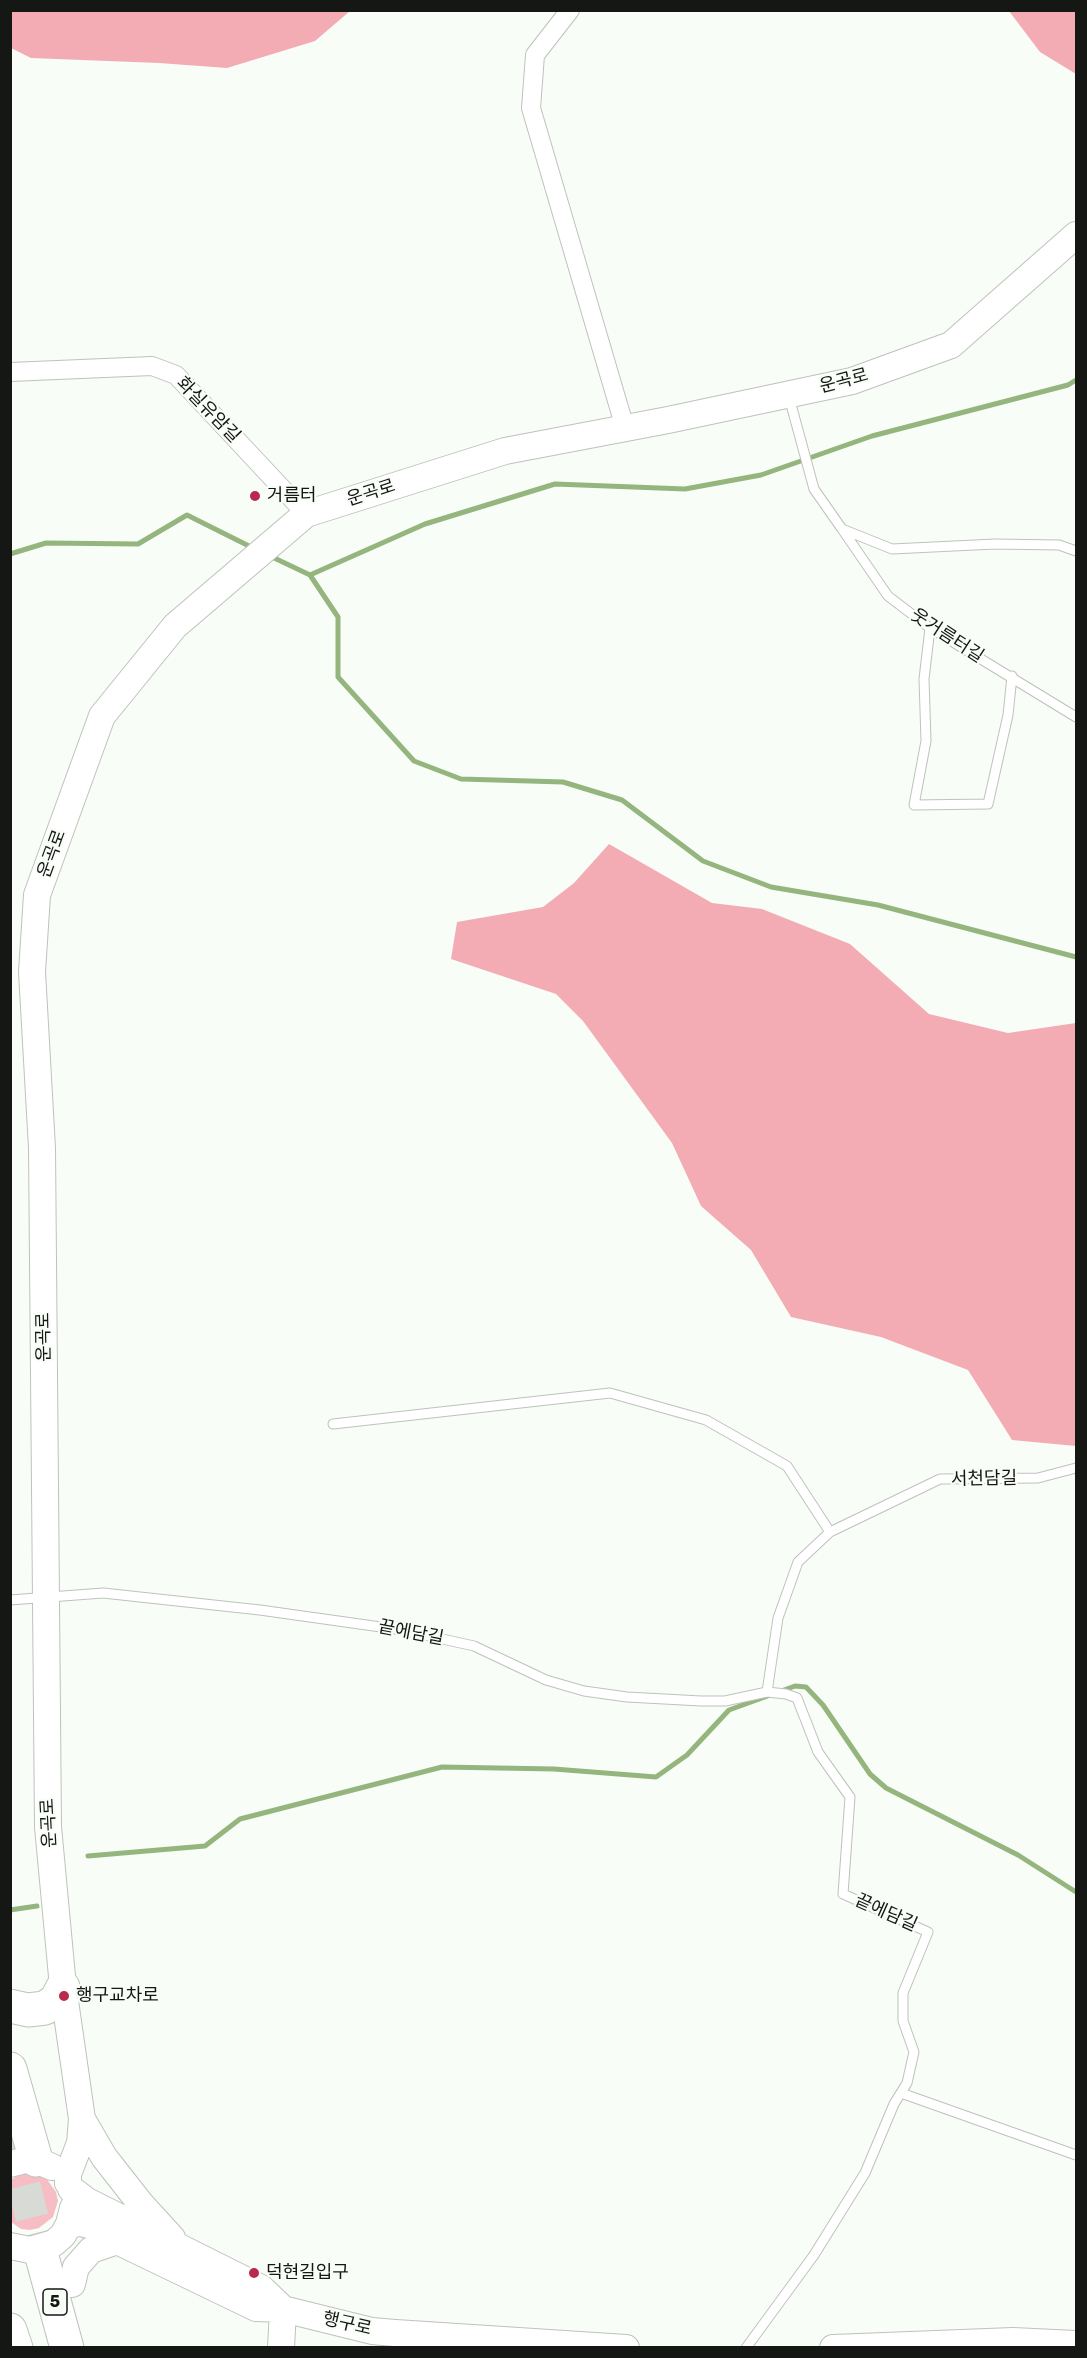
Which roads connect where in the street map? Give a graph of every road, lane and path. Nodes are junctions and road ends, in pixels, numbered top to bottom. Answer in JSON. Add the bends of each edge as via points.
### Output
{"nodes":[{"id":1,"x":570,"y":10,"type":"edge"},
{"id":2,"x":1077,"y":235,"type":"edge"},
{"id":3,"x":10,"y":372,"type":"edge"},
{"id":4,"x":788,"y":394,"type":"junction"},
{"id":5,"x":625,"y":428,"type":"junction"},
{"id":6,"x":300,"y":519,"type":"junction"},
{"id":7,"x":842,"y":529,"type":"junction"},
{"id":8,"x":1077,"y":551,"type":"edge"},
{"id":9,"x":930,"y":628,"type":"junction"},
{"id":10,"x":1012,"y":676,"type":"junction"},
{"id":11,"x":1077,"y":717,"type":"edge"},
{"id":12,"x":333,"y":1424,"type":"dead end"},
{"id":13,"x":1077,"y":1468,"type":"edge"},
{"id":14,"x":830,"y":1532,"type":"junction"},
{"id":15,"x":47,"y":1597,"type":"junction"},
{"id":16,"x":10,"y":1600,"type":"edge"},
{"id":17,"x":769,"y":1692,"type":"junction"},
{"id":18,"x":63,"y":1987,"type":"junction"},
{"id":19,"x":10,"y":2006,"type":"edge"},
{"id":20,"x":10,"y":2069,"type":"edge"},
{"id":21,"x":901,"y":2093,"type":"junction"},
{"id":22,"x":82,"y":2119,"type":"junction"},
{"id":23,"x":1077,"y":2155,"type":"edge"},
{"id":24,"x":37,"y":2162,"type":"edge"},
{"id":25,"x":117,"y":2241,"type":"junction"},
{"id":26,"x":41,"y":2246,"type":"edge"},
{"id":27,"x":179,"y":2247,"type":"junction"},
{"id":28,"x":72,"y":2284,"type":"junction"},
{"id":29,"x":284,"y":2309,"type":"junction"},
{"id":30,"x":10,"y":2331,"type":"edge"},
{"id":31,"x":1077,"y":2344,"type":"edge"},
{"id":32,"x":16,"y":2348,"type":"edge"},
{"id":33,"x":47,"y":2348,"type":"edge"},
{"id":34,"x":67,"y":2348,"type":"edge"},
{"id":35,"x":90,"y":2348,"type":"edge"},
{"id":36,"x":281,"y":2348,"type":"edge"},
{"id":37,"x":626,"y":2348,"type":"edge"},
{"id":38,"x":747,"y":2348,"type":"edge"},
{"id":39,"x":833,"y":2348,"type":"edge"}],
"edges":[{"from":1,"to":5,"type":"street","via":[[535,55],[531,108]]},
{"from":2,"to":4,"type":"street","name":"운곡로","via":[[951,345],[852,381]]},
{"from":3,"to":6,"type":"street","name":"화실유암길","via":[[152,366],[176,375]]},
{"from":4,"to":5,"type":"street","name":"운곡로"},
{"from":4,"to":7,"type":"lane","name":"웃거름터길","via":[[814,489]]},
{"from":5,"to":6,"type":"street","name":"운곡로","via":[[505,451]]},
{"from":6,"to":15,"type":"street","name":"운곡로","via":[[175,626],[102,717],[37,895],[32,972],[42,1148]]},
{"from":7,"to":8,"type":"lane","via":[[892,549],[995,544],[1059,545]]},
{"from":7,"to":9,"type":"lane","name":"웃거름터길","via":[[888,596]]},
{"from":9,"to":10,"type":"lane","name":"웃거름터길"},
{"from":9,"to":10,"type":"lane","via":[[924,679],[926,741],[914,805],[988,804],[1008,715]]},
{"from":10,"to":11,"type":"lane","name":"웃거름터길"},
{"from":12,"to":14,"type":"lane","via":[[610,1392],[706,1420],[788,1466]]},
{"from":13,"to":14,"type":"lane","name":"서천담길","via":[[1038,1478],[940,1479]]},
{"from":14,"to":17,"type":"lane","via":[[798,1562],[778,1618]]},
{"from":15,"to":16,"type":"lane","name":"끝에담길"},
{"from":15,"to":17,"type":"lane","name":"끝에담길","via":[[103,1593],[402,1630],[474,1646],[546,1680],[584,1691],[725,1701]]},
{"from":15,"to":18,"type":"street","name":"운곡로","via":[[48,1827]]},
{"from":17,"to":21,"type":"lane","name":"끝에담길","via":[[797,1698],[818,1752],[850,1797],[843,1894],[928,1932],[903,1993],[903,2021],[914,2052]]},
{"from":18,"to":19,"type":"highway","via":[[56,2000],[45,2008]]},
{"from":18,"to":22,"type":"street","name":"운곡로"},
{"from":20,"to":24,"type":"highway"},
{"from":21,"to":23,"type":"lane"},
{"from":21,"to":38,"type":"lane","name":"끝에담길","via":[[866,2173],[814,2255]]},
{"from":22,"to":24,"type":"street","via":[[60,2159]]},
{"from":22,"to":27,"type":"street","via":[[104,2157]]},
{"from":24,"to":26,"type":"street","via":[[74,2200]]},
{"from":24,"to":27,"type":"street","via":[[87,2201]]},
{"from":25,"to":26,"type":"street","name":"행구로","via":[[81,2223]]},
{"from":25,"to":28,"type":"street","via":[[91,2250],[76,2267]]},
{"from":25,"to":29,"type":"street","name":"행구로","via":[[256,2308]]},
{"from":26,"to":28,"type":"street"},
{"from":26,"to":33,"type":"highway","number":"5"},
{"from":26,"to":34,"type":"highway","number":"5"},
{"from":27,"to":29,"type":"street","via":[[261,2288]]},
{"from":28,"to":35,"type":"highway"},
{"from":29,"to":36,"type":"street"},
{"from":29,"to":37,"type":"street","name":"행구로","via":[[372,2331]]},
{"from":30,"to":32,"type":"highway"},
{"from":31,"to":39,"type":"street","via":[[1013,2341]]}]}
